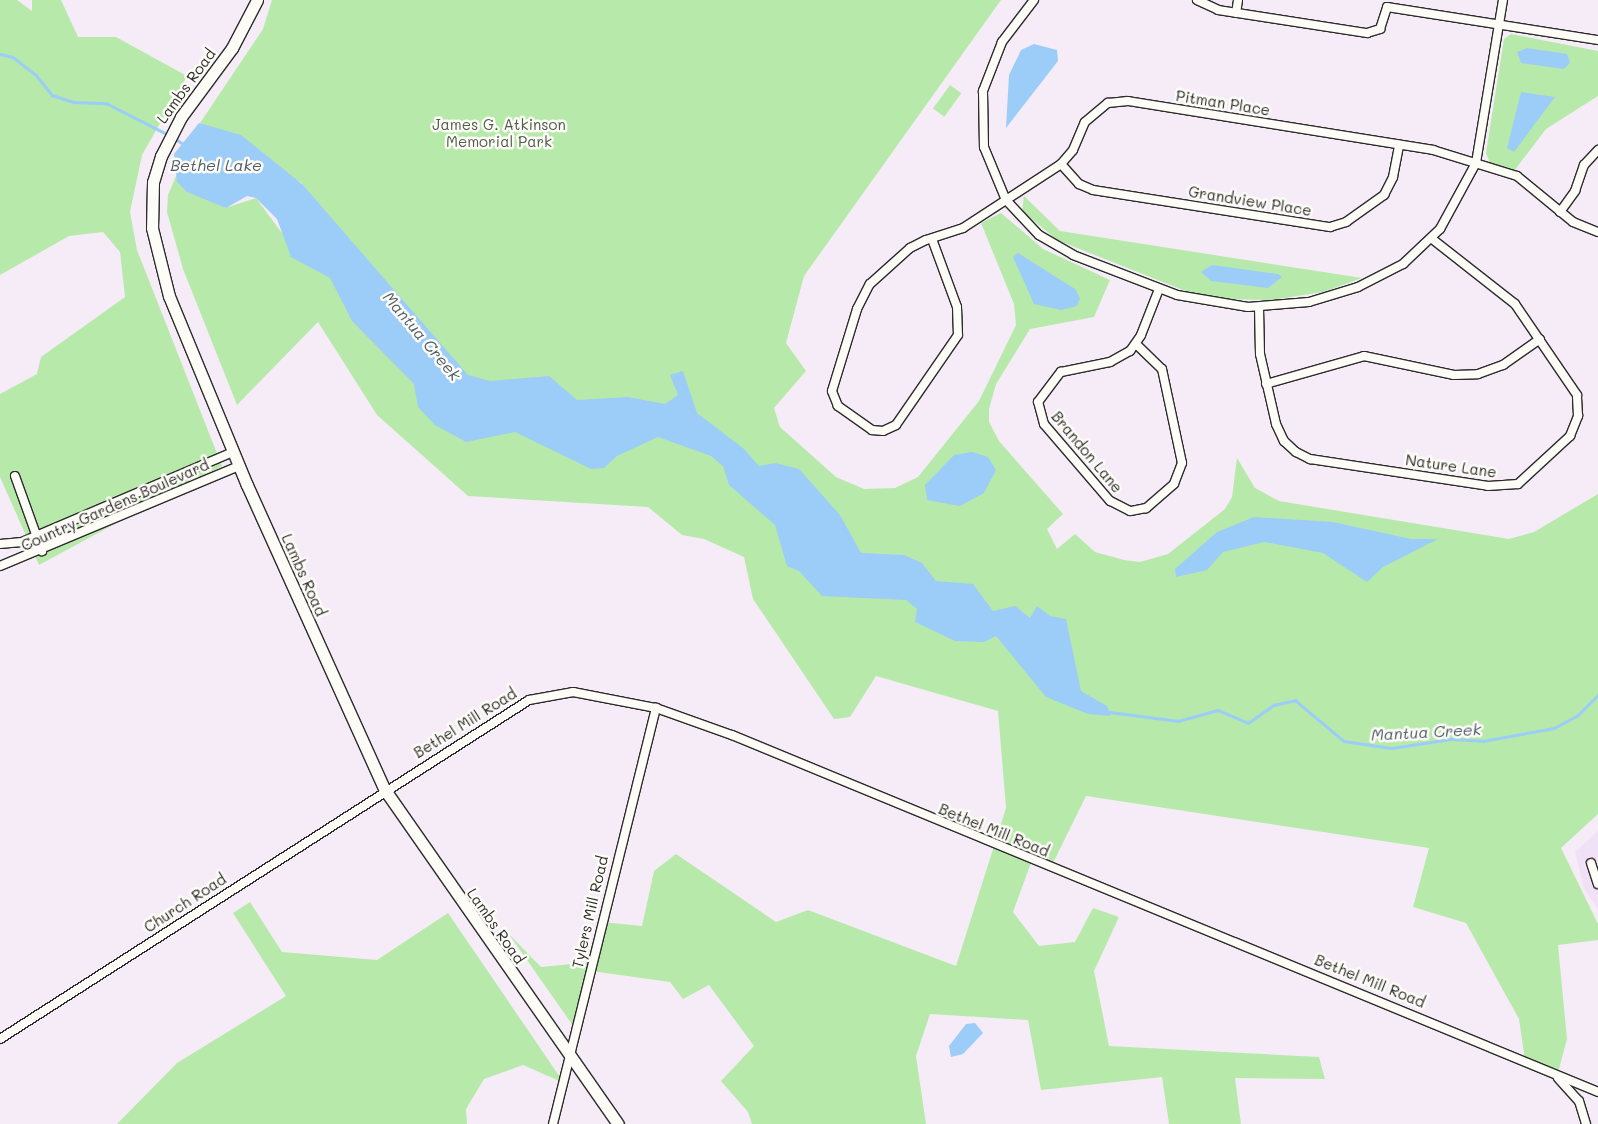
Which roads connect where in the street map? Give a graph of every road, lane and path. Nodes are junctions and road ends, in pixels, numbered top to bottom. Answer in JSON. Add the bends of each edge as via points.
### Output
{"nodes":[{"id":1,"x":257,"y":0,"type":"edge"},
{"id":2,"x":1034,"y":0,"type":"edge"},
{"id":3,"x":1197,"y":0,"type":"edge"},
{"id":4,"x":1238,"y":0,"type":"edge"},
{"id":5,"x":1503,"y":0,"type":"edge"},
{"id":6,"x":1387,"y":4,"type":"edge"},
{"id":7,"x":1236,"y":13,"type":"junction"},
{"id":8,"x":1498,"y":25,"type":"junction"},
{"id":9,"x":1598,"y":40,"type":"edge"},
{"id":10,"x":1399,"y":144,"type":"junction"},
{"id":11,"x":1598,"y":150,"type":"edge"},
{"id":12,"x":1476,"y":163,"type":"junction"},
{"id":13,"x":1061,"y":164,"type":"junction"},
{"id":14,"x":1006,"y":200,"type":"junction"},
{"id":15,"x":1560,"y":212,"type":"junction"},
{"id":16,"x":1598,"y":232,"type":"edge"},
{"id":17,"x":932,"y":239,"type":"junction"},
{"id":18,"x":1432,"y":239,"type":"junction"},
{"id":19,"x":1159,"y":289,"type":"junction"},
{"id":20,"x":1259,"y":307,"type":"junction"},
{"id":21,"x":1540,"y":339,"type":"junction"},
{"id":22,"x":1136,"y":344,"type":"junction"},
{"id":23,"x":1266,"y":384,"type":"junction"},
{"id":24,"x":233,"y":452,"type":"junction"},
{"id":25,"x":239,"y":466,"type":"junction"},
{"id":26,"x":15,"y":476,"type":"dead end"},
{"id":27,"x":36,"y":536,"type":"junction"},
{"id":28,"x":0,"y":544,"type":"edge"},
{"id":29,"x":42,"y":551,"type":"junction"},
{"id":30,"x":0,"y":566,"type":"edge"},
{"id":31,"x":656,"y":708,"type":"junction"},
{"id":32,"x":385,"y":790,"type":"junction"},
{"id":33,"x":1590,"y":863,"type":"dead end"},
{"id":34,"x":1598,"y":884,"type":"edge"},
{"id":35,"x":0,"y":1039,"type":"edge"},
{"id":36,"x":568,"y":1055,"type":"junction"},
{"id":37,"x":1546,"y":1072,"type":"junction"},
{"id":38,"x":1598,"y":1092,"type":"edge"},
{"id":39,"x":553,"y":1124,"type":"edge"},
{"id":40,"x":618,"y":1124,"type":"edge"},
{"id":41,"x":1586,"y":1124,"type":"edge"}],
"edges":[{"from":1,"to":24,"type":"main road","name":"Lambs Road","via":[[232,48],[172,131],[161,156],[151,204],[156,254],[169,296]]},
{"from":2,"to":14,"type":"street","via":[[1002,42],[983,91],[984,147]]},
{"from":3,"to":7,"type":"street"},
{"from":4,"to":7,"type":"street"},
{"from":5,"to":8,"type":"street"},
{"from":6,"to":7,"type":"street","via":[[1382,26],[1371,33]]},
{"from":6,"to":8,"type":"street"},
{"from":8,"to":9,"type":"street"},
{"from":8,"to":12,"type":"street"},
{"from":10,"to":12,"type":"street","name":"Pitman Place"},
{"from":10,"to":13,"type":"street","name":"Pitman Place","via":[[1119,101],[1105,105],[1090,116]]},
{"from":10,"to":13,"type":"street","name":"Grandview Place","via":[[1393,177],[1384,195],[1346,222],[1330,227],[1093,190],[1079,184]]},
{"from":11,"to":15,"type":"street","via":[[1584,165],[1575,191]]},
{"from":12,"to":15,"type":"street","name":"Pitman Place","via":[[1517,176]]},
{"from":12,"to":18,"type":"street","via":[[1459,201]]},
{"from":13,"to":14,"type":"street","name":"Pitman Place"},
{"from":14,"to":17,"type":"street","name":"Pitman Place","via":[[963,228]]},
{"from":14,"to":19,"type":"street","via":[[1027,224],[1057,246]]},
{"from":15,"to":16,"type":"street","name":"Pitman Place","via":[[1579,226]]},
{"from":17,"to":17,"type":"street","name":"Pitman Place","via":[[957,307],[958,335],[896,425],[883,432],[872,430],[836,403],[834,383],[870,284],[897,256]]},
{"from":18,"to":20,"type":"street","via":[[1403,264],[1358,287],[1309,302]]},
{"from":18,"to":21,"type":"street","name":"Nature Lane","via":[[1459,264],[1507,296]]},
{"from":19,"to":20,"type":"street","via":[[1199,302]]},
{"from":19,"to":22,"type":"street"},
{"from":20,"to":23,"type":"street","name":"Nature Lane","via":[[1259,348]]},
{"from":21,"to":23,"type":"street","via":[[1503,366],[1478,374],[1454,375],[1360,357]]},
{"from":21,"to":23,"type":"street","name":"Nature Lane","via":[[1574,388],[1577,420],[1568,439],[1534,473],[1504,487],[1303,456],[1280,437]]},
{"from":22,"to":22,"type":"street","name":"Brandon Lane","via":[[1110,362],[1057,374],[1038,406],[1044,424],[1110,501],[1133,511],[1146,508],[1174,484],[1182,463],[1162,369]]},
{"from":24,"to":25,"type":"main road","name":"Lambs Road"},
{"from":24,"to":27,"type":"street","name":"Country Gardens Boulevard"},
{"from":25,"to":29,"type":"street","name":"Country Gardens Boulevard"},
{"from":25,"to":32,"type":"main road","name":"Lambs Road"},
{"from":26,"to":27,"type":"street"},
{"from":27,"to":28,"type":"street","name":"Country Gardens Boulevard"},
{"from":27,"to":29,"type":"street"},
{"from":29,"to":30,"type":"street","name":"Country Gardens Boulevard"},
{"from":31,"to":32,"type":"street","name":"Bethel Mill Road","via":[[573,692],[529,700]]},
{"from":31,"to":36,"type":"street","name":"Tylers Mill Road"},
{"from":31,"to":37,"type":"street","name":"Bethel Mill Road","via":[[1464,1034]]},
{"from":32,"to":35,"type":"street","name":"Church Road"},
{"from":32,"to":36,"type":"main road","name":"Lambs Road"},
{"from":33,"to":34,"type":"street"},
{"from":36,"to":39,"type":"street","name":"Tylers Mill Road"},
{"from":36,"to":40,"type":"main road","name":"Lambs Road"},
{"from":37,"to":38,"type":"street","name":"Bethel Mill Road"},
{"from":37,"to":41,"type":"street","via":[[1572,1092],[1582,1106]]}]}
